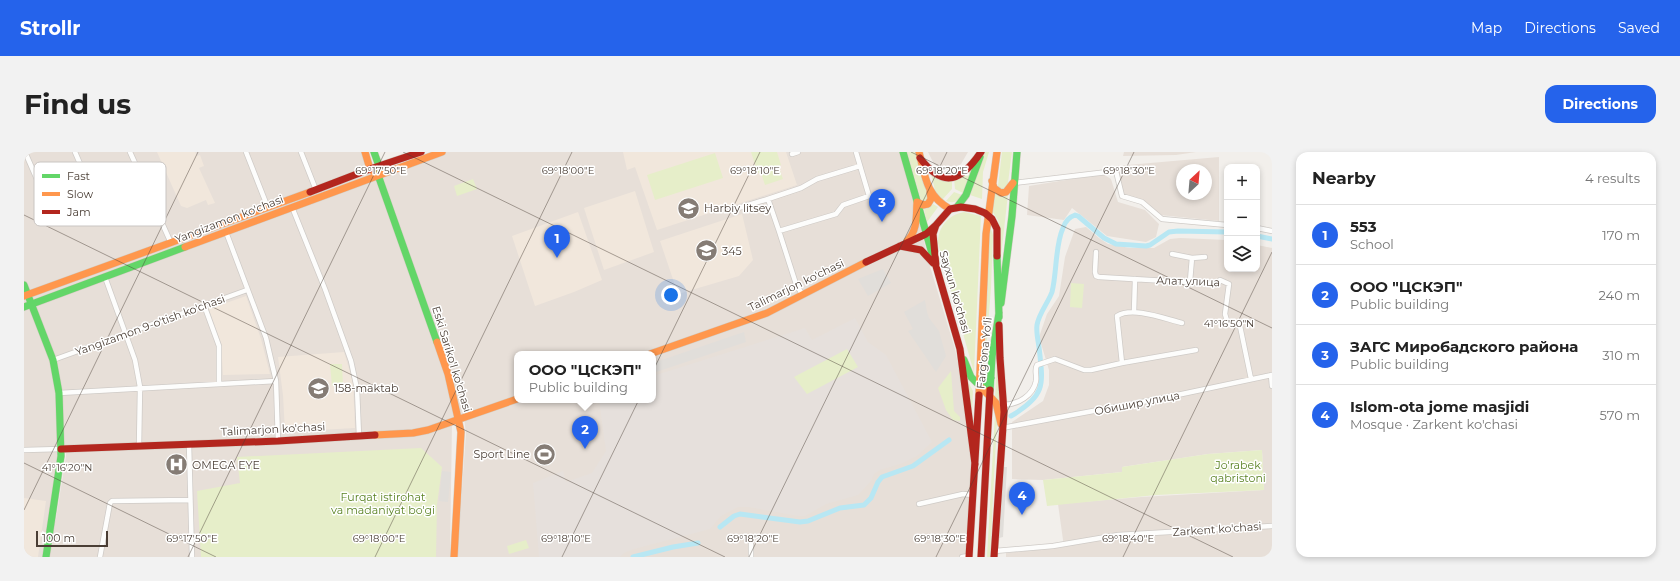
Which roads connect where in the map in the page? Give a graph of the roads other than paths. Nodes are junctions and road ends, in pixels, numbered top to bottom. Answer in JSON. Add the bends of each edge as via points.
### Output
{"nodes":[{"id":1,"x":25,"y":152,"type":"edge"},
{"id":2,"x":75,"y":152,"type":"edge"},
{"id":3,"x":130,"y":152,"type":"edge"},
{"id":4,"x":246,"y":152,"type":"edge"},
{"id":5,"x":301,"y":152,"type":"edge"},
{"id":6,"x":365,"y":152,"type":"edge"},
{"id":7,"x":374,"y":152,"type":"edge"},
{"id":8,"x":421,"y":152,"type":"edge"},
{"id":9,"x":442,"y":152,"type":"edge"},
{"id":10,"x":798,"y":152,"type":"edge"},
{"id":11,"x":856,"y":152,"type":"edge"},
{"id":12,"x":903,"y":152,"type":"edge"},
{"id":13,"x":981,"y":152,"type":"edge"},
{"id":14,"x":997,"y":152,"type":"edge"},
{"id":15,"x":1017,"y":152,"type":"edge"},
{"id":16,"x":792,"y":154,"type":"dead end"},
{"id":17,"x":920,"y":155,"type":"edge"},
{"id":18,"x":79,"y":162,"type":"edge"},
{"id":19,"x":135,"y":162,"type":"edge"},
{"id":20,"x":379,"y":166,"type":"junction"},
{"id":21,"x":860,"y":166,"type":"junction"},
{"id":22,"x":370,"y":169,"type":"junction"},
{"id":23,"x":34,"y":172,"type":"edge"},
{"id":24,"x":378,"y":175,"type":"junction"},
{"id":25,"x":992,"y":178,"type":"junction"},
{"id":26,"x":1013,"y":182,"type":"junction"},
{"id":27,"x":316,"y":190,"type":"junction"},
{"id":28,"x":930,"y":192,"type":"junction"},
{"id":29,"x":768,"y":199,"type":"junction"},
{"id":30,"x":917,"y":202,"type":"junction"},
{"id":31,"x":292,"y":207,"type":"junction"},
{"id":32,"x":268,"y":208,"type":"junction"},
{"id":33,"x":953,"y":208,"type":"junction"},
{"id":34,"x":735,"y":209,"type":"dead end"},
{"id":35,"x":987,"y":215,"type":"junction"},
{"id":36,"x":936,"y":225,"type":"junction"},
{"id":37,"x":1224,"y":225,"type":"edge"},
{"id":38,"x":163,"y":226,"type":"edge"},
{"id":39,"x":1260,"y":229,"type":"edge"},
{"id":40,"x":1272,"y":231,"type":"edge"},
{"id":41,"x":226,"y":232,"type":"junction"},
{"id":42,"x":779,"y":232,"type":"junction"},
{"id":43,"x":926,"y":234,"type":"junction"},
{"id":44,"x":171,"y":243,"type":"junction"},
{"id":45,"x":900,"y":246,"type":"junction"},
{"id":46,"x":174,"y":251,"type":"junction"},
{"id":47,"x":1096,"y":252,"type":"dead end"},
{"id":48,"x":1172,"y":254,"type":"dead end"},
{"id":49,"x":1205,"y":257,"type":"dead end"},
{"id":50,"x":1192,"y":258,"type":"junction"},
{"id":51,"x":936,"y":266,"type":"junction"},
{"id":52,"x":105,"y":278,"type":"junction"},
{"id":53,"x":1135,"y":278,"type":"junction"},
{"id":54,"x":1190,"y":281,"type":"junction"},
{"id":55,"x":24,"y":285,"type":"edge"},
{"id":56,"x":247,"y":290,"type":"junction"},
{"id":57,"x":802,"y":294,"type":"junction"},
{"id":58,"x":26,"y":295,"type":"edge"},
{"id":59,"x":32,"y":304,"type":"junction"},
{"id":60,"x":204,"y":305,"type":"junction"},
{"id":61,"x":24,"y":307,"type":"edge"},
{"id":62,"x":1134,"y":312,"type":"junction"},
{"id":63,"x":999,"y":316,"type":"junction"},
{"id":64,"x":1182,"y":323,"type":"dead end"},
{"id":65,"x":126,"y":333,"type":"junction"},
{"id":66,"x":960,"y":349,"type":"junction"},
{"id":67,"x":1196,"y":350,"type":"dead end"},
{"id":68,"x":656,"y":352,"type":"edge"},
{"id":69,"x":53,"y":360,"type":"junction"},
{"id":70,"x":1122,"y":362,"type":"junction"},
{"id":71,"x":1271,"y":375,"type":"edge"},
{"id":72,"x":991,"y":378,"type":"junction"},
{"id":73,"x":1251,"y":379,"type":"junction"},
{"id":74,"x":276,"y":381,"type":"junction"},
{"id":75,"x":219,"y":383,"type":"junction"},
{"id":76,"x":980,"y":386,"type":"junction"},
{"id":77,"x":1272,"y":386,"type":"edge"},
{"id":78,"x":140,"y":387,"type":"junction"},
{"id":79,"x":59,"y":393,"type":"junction"},
{"id":80,"x":990,"y":395,"type":"junction"},
{"id":81,"x":514,"y":400,"type":"edge"},
{"id":82,"x":1004,"y":405,"type":"junction"},
{"id":83,"x":459,"y":418,"type":"junction"},
{"id":84,"x":1002,"y":428,"type":"junction"},
{"id":85,"x":359,"y":436,"type":"junction"},
{"id":86,"x":278,"y":441,"type":"junction"},
{"id":87,"x":189,"y":444,"type":"junction"},
{"id":88,"x":139,"y":447,"type":"junction"},
{"id":89,"x":61,"y":449,"type":"junction"},
{"id":90,"x":24,"y":450,"type":"edge"},
{"id":91,"x":975,"y":464,"type":"junction"},
{"id":92,"x":973,"y":495,"type":"junction"},
{"id":93,"x":190,"y":500,"type":"junction"},
{"id":94,"x":919,"y":504,"type":"dead end"},
{"id":95,"x":1272,"y":526,"type":"edge"},
{"id":96,"x":751,"y":544,"type":"dead end"},
{"id":97,"x":995,"y":554,"type":"edge"},
{"id":98,"x":46,"y":557,"type":"edge"},
{"id":99,"x":100,"y":557,"type":"edge"},
{"id":100,"x":192,"y":557,"type":"edge"},
{"id":101,"x":454,"y":557,"type":"edge"},
{"id":102,"x":751,"y":557,"type":"edge"},
{"id":103,"x":967,"y":557,"type":"edge"},
{"id":104,"x":981,"y":557,"type":"edge"}],
"edges":[{"from":1,"to":23,"type":"street"},
{"from":2,"to":18,"type":"street"},
{"from":3,"to":19,"type":"street"},
{"from":4,"to":32,"type":"street"},
{"from":5,"to":27,"type":"street"},
{"from":6,"to":22,"type":"main road"},
{"from":7,"to":20,"type":"main road","name":"Eski Sariko'l ko'chasi"},
{"from":8,"to":20,"type":"main road","name":"Yangizamon ko'chasi"},
{"from":9,"to":24,"type":"main road","name":"Yangizamon ko'chasi"},
{"from":10,"to":16,"type":"street"},
{"from":11,"to":21,"type":"street"},
{"from":12,"to":30,"type":"main road","name":"Sayxun ko'chasi"},
{"from":13,"to":17,"type":"main road","via":[[966,171],[952,178],[934,173]]},
{"from":13,"to":33,"type":"main road","name":"Talimarjon ko'chasi","via":[[966,195]]},
{"from":14,"to":25,"type":"main road","name":"Farg'ona Yo'li"},
{"from":15,"to":26,"type":"main road","name":"Farg'ona Yo'li"},
{"from":17,"to":28,"type":"main road"},
{"from":20,"to":22,"type":"main road","name":"Yangizamon ko'chasi"},
{"from":20,"to":24,"type":"main road","name":"Eski Sariko'l ko'chasi"},
{"from":21,"to":29,"type":"street","via":[[817,179],[801,188]]},
{"from":21,"to":42,"type":"street","via":[[868,196],[843,205],[836,214]]},
{"from":22,"to":24,"type":"main road"},
{"from":22,"to":27,"type":"main road","name":"Yangizamon ko'chasi"},
{"from":24,"to":31,"type":"main road","name":"Yangizamon ko'chasi"},
{"from":24,"to":83,"type":"main road","name":"Eski Sariko'l ko'chasi","via":[[441,354]]},
{"from":25,"to":26,"type":"main road","via":[[994,188],[1000,193],[1006,192]]},
{"from":25,"to":35,"type":"main road","name":"Farg'ona Yo'li"},
{"from":26,"to":37,"type":"street","via":[[1116,171],[1122,196],[1142,202],[1160,218]]},
{"from":26,"to":63,"type":"main road","name":"Farg'ona Yo'li","via":[[1005,278]]},
{"from":27,"to":32,"type":"main road","name":"Yangizamon ko'chasi"},
{"from":28,"to":30,"type":"main road","via":[[931,199],[928,204],[922,205]]},
{"from":28,"to":33,"type":"main road","via":[[937,202]]},
{"from":29,"to":34,"type":"street"},
{"from":29,"to":42,"type":"street"},
{"from":30,"to":43,"type":"main road","name":"Sayxun ko'chasi"},
{"from":30,"to":45,"type":"main road","via":[[914,234]]},
{"from":31,"to":41,"type":"main road","name":"Yangizamon ko'chasi"},
{"from":31,"to":85,"type":"street","via":[[325,288],[350,361],[357,389]]},
{"from":32,"to":44,"type":"main road","name":"Yangizamon ko'chasi"},
{"from":33,"to":35,"type":"main road","via":[[975,208]]},
{"from":33,"to":36,"type":"main road","name":"Talimarjon ko'chasi"},
{"from":35,"to":63,"type":"main road","via":[[997,229],[996,277]]},
{"from":35,"to":76,"type":"main road","name":"Farg'ona Yo'li"},
{"from":36,"to":43,"type":"main road","name":"Talimarjon ko'chasi"},
{"from":36,"to":51,"type":"main road","via":[[933,238]]},
{"from":38,"to":44,"type":"street"},
{"from":39,"to":40,"type":"street"},
{"from":41,"to":46,"type":"main road","name":"Yangizamon ko'chasi"},
{"from":41,"to":56,"type":"street"},
{"from":42,"to":57,"type":"street","via":[[796,284]]},
{"from":43,"to":45,"type":"main road","name":"Talimarjon ko'chasi"},
{"from":43,"to":51,"type":"main road","name":"Sayxun ko'chasi"},
{"from":44,"to":46,"type":"main road"},
{"from":44,"to":58,"type":"main road","name":"Yangizamon ko'chasi"},
{"from":45,"to":51,"type":"main road","via":[[921,250]]},
{"from":45,"to":57,"type":"main road","name":"Talimarjon ko'chasi"},
{"from":46,"to":52,"type":"main road","name":"Yangizamon ko'chasi"},
{"from":47,"to":53,"type":"street","name":"Алат улица","via":[[1096,276]]},
{"from":48,"to":50,"type":"street"},
{"from":49,"to":50,"type":"street"},
{"from":50,"to":54,"type":"street"},
{"from":51,"to":66,"type":"main road","name":"Sayxun ko'chasi"},
{"from":52,"to":59,"type":"main road","name":"Yangizamon ko'chasi"},
{"from":52,"to":65,"type":"street"},
{"from":53,"to":54,"type":"street","name":"Алат улица"},
{"from":53,"to":62,"type":"street"},
{"from":54,"to":73,"type":"street","name":"Алат улица","via":[[1218,284],[1220,280],[1229,284],[1225,314],[1228,324],[1236,322],[1240,326]]},
{"from":55,"to":58,"type":"main road"},
{"from":56,"to":60,"type":"street","name":"Yangizamon 9-o'tish ko'chasi"},
{"from":56,"to":74,"type":"street","via":[[266,338]]},
{"from":57,"to":68,"type":"main road","name":"Talimarjon ko'chasi","via":[[752,319]]},
{"from":58,"to":59,"type":"main road"},
{"from":59,"to":61,"type":"main road","name":"Yangizamon ko'chasi"},
{"from":59,"to":69,"type":"main road"},
{"from":60,"to":65,"type":"street","name":"Yangizamon 9-o'tish ko'chasi"},
{"from":60,"to":75,"type":"street","via":[[219,346]]},
{"from":62,"to":64,"type":"street"},
{"from":62,"to":70,"type":"street","via":[[1114,316]]},
{"from":63,"to":72,"type":"main road","name":"Farg'ona Yo'li"},
{"from":63,"to":82,"type":"main road"},
{"from":65,"to":69,"type":"street","name":"Yangizamon 9-o'tish ko'chasi"},
{"from":65,"to":78,"type":"street"},
{"from":66,"to":76,"type":"main road","via":[[971,377]]},
{"from":66,"to":91,"type":"main road","name":"Sayxun ko'chasi"},
{"from":67,"to":70,"type":"street"},
{"from":69,"to":79,"type":"main road"},
{"from":70,"to":82,"type":"street","via":[[1091,370],[1084,370],[1055,359],[1038,364],[1035,368],[1036,380],[1032,390],[1021,400]]},
{"from":71,"to":73,"type":"street","name":"Обишир улица"},
{"from":71,"to":77,"type":"street"},
{"from":72,"to":76,"type":"main road","via":[[986,386]]},
{"from":72,"to":80,"type":"main road","name":"Farg'ona Yo'li"},
{"from":73,"to":84,"type":"street","name":"Обишир улица"},
{"from":74,"to":75,"type":"street"},
{"from":74,"to":86,"type":"street"},
{"from":75,"to":78,"type":"street"},
{"from":76,"to":80,"type":"main road"},
{"from":76,"to":91,"type":"main road","name":"Farg'ona Yo'li"},
{"from":78,"to":79,"type":"street"},
{"from":78,"to":88,"type":"street"},
{"from":79,"to":89,"type":"main road"},
{"from":80,"to":84,"type":"main road","via":[[998,406]]},
{"from":80,"to":104,"type":"main road","name":"Farg'ona Yo'li"},
{"from":81,"to":83,"type":"main road","name":"Talimarjon ko'chasi"},
{"from":82,"to":84,"type":"main road"},
{"from":83,"to":85,"type":"main road","name":"Talimarjon ko'chasi","via":[[417,432]]},
{"from":83,"to":101,"type":"main road","name":"Eski Sariko'l ko'chasi","via":[[461,432]]},
{"from":84,"to":97,"type":"main road"},
{"from":85,"to":86,"type":"main road","name":"Talimarjon ko'chasi"},
{"from":86,"to":87,"type":"main road","name":"Talimarjon ko'chasi"},
{"from":87,"to":88,"type":"main road","name":"Talimarjon ko'chasi"},
{"from":87,"to":93,"type":"street"},
{"from":88,"to":89,"type":"main road","name":"Talimarjon ko'chasi"},
{"from":89,"to":90,"type":"street","name":"Talimarjon ko'chasi"},
{"from":89,"to":98,"type":"main road"},
{"from":91,"to":92,"type":"main road","name":"Farg'ona Yo'li"},
{"from":92,"to":94,"type":"street","via":[[963,494]]},
{"from":92,"to":103,"type":"main road","name":"Farg'ona Yo'li"},
{"from":93,"to":99,"type":"street","via":[[112,501]]},
{"from":93,"to":100,"type":"street"},
{"from":95,"to":97,"type":"street","name":"Zarkent ko'chasi","via":[[1118,535]]},
{"from":96,"to":102,"type":"street"}]}
